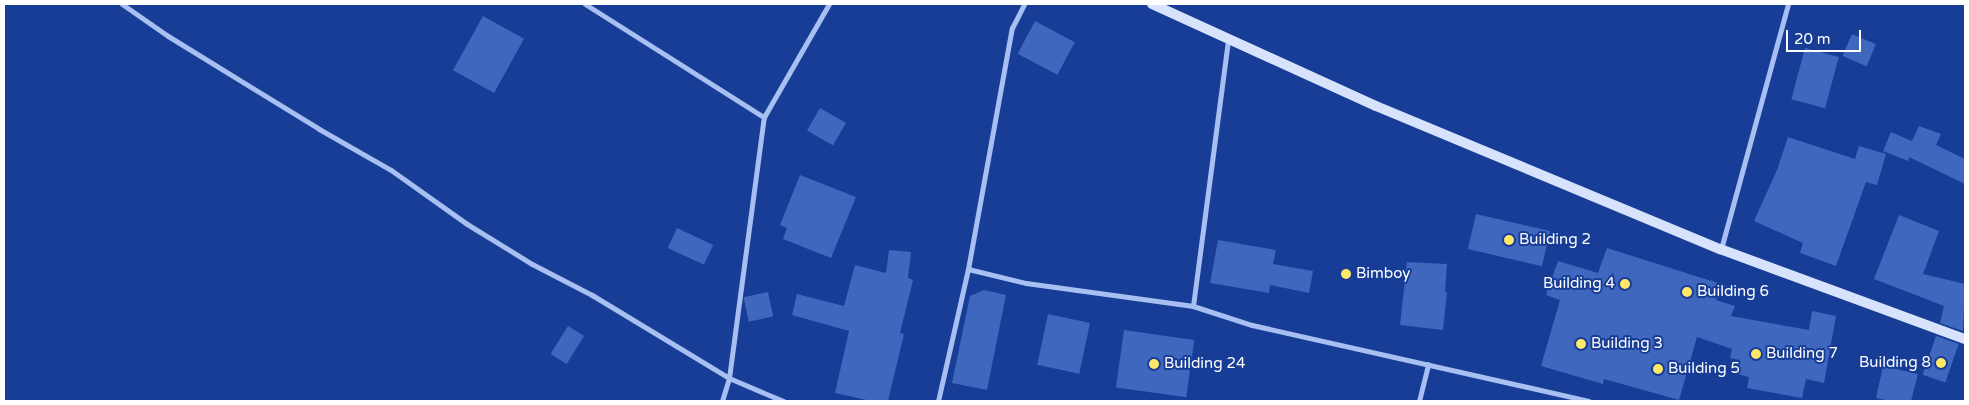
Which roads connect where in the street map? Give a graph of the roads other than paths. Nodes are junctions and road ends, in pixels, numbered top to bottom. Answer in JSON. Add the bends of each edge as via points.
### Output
{"nodes":[{"id":1,"x":122,"y":4,"type":"edge"},
{"id":2,"x":585,"y":4,"type":"edge"},
{"id":3,"x":829,"y":4,"type":"edge"},
{"id":4,"x":1024,"y":4,"type":"edge"},
{"id":5,"x":1152,"y":4,"type":"edge"},
{"id":6,"x":1788,"y":4,"type":"edge"},
{"id":7,"x":1228,"y":38,"type":"junction"},
{"id":8,"x":764,"y":117,"type":"junction"},
{"id":9,"x":1720,"y":249,"type":"junction"},
{"id":10,"x":968,"y":269,"type":"junction"},
{"id":11,"x":1193,"y":306,"type":"junction"},
{"id":12,"x":1965,"y":339,"type":"edge"},
{"id":13,"x":1428,"y":364,"type":"junction"},
{"id":14,"x":729,"y":378,"type":"junction"},
{"id":15,"x":722,"y":401,"type":"edge"},
{"id":16,"x":783,"y":401,"type":"edge"},
{"id":17,"x":938,"y":401,"type":"edge"},
{"id":18,"x":1419,"y":401,"type":"edge"},
{"id":19,"x":1589,"y":401,"type":"edge"}],
"edges":[{"from":1,"to":14,"type":"street","via":[[168,36],[391,170],[467,224]]},
{"from":2,"to":8,"type":"street"},
{"from":3,"to":8,"type":"street"},
{"from":4,"to":10,"type":"street","via":[[1012,28]]},
{"from":5,"to":7,"type":"street"},
{"from":6,"to":9,"type":"street"},
{"from":7,"to":9,"type":"street","via":[[1376,106]]},
{"from":7,"to":11,"type":"street"},
{"from":8,"to":14,"type":"street"},
{"from":9,"to":12,"type":"street"},
{"from":10,"to":11,"type":"street","via":[[1026,283]]},
{"from":10,"to":17,"type":"street"},
{"from":11,"to":13,"type":"street","via":[[1252,325]]},
{"from":13,"to":18,"type":"street"},
{"from":13,"to":19,"type":"street"},
{"from":14,"to":15,"type":"street"},
{"from":14,"to":16,"type":"street"}]}
